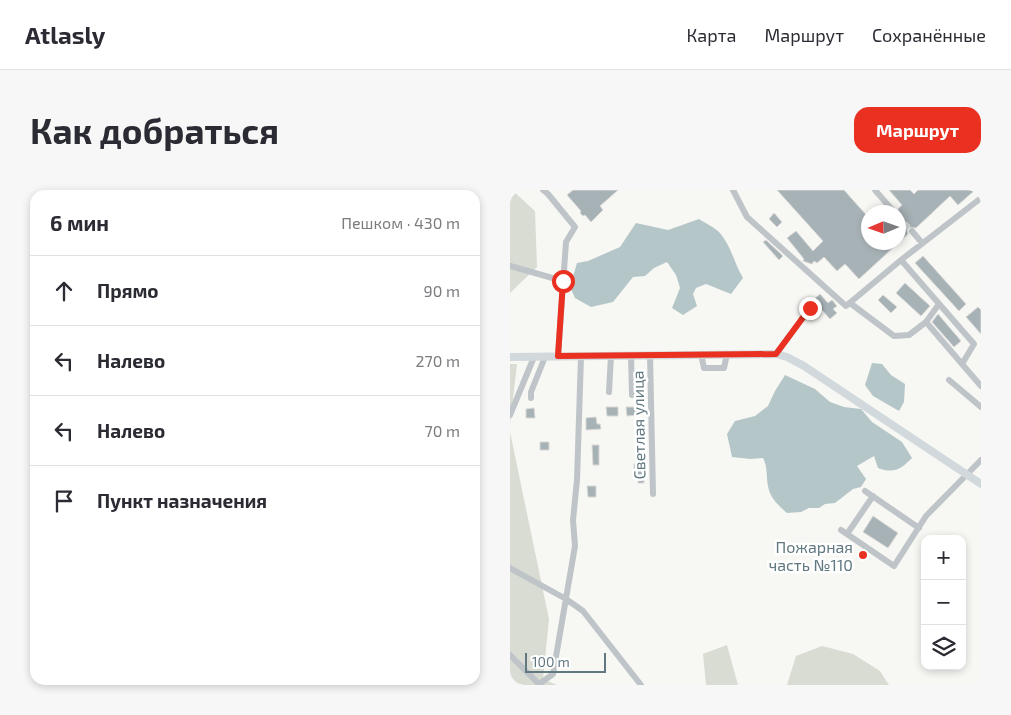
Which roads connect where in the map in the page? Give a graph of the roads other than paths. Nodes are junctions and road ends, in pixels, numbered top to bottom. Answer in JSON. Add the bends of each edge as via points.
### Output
{"nodes":[{"id":1,"x":543,"y":190,"type":"edge"},
{"id":2,"x":733,"y":190,"type":"edge"},
{"id":3,"x":875,"y":190,"type":"edge"},
{"id":4,"x":981,"y":198,"type":"edge"},
{"id":5,"x":888,"y":205,"type":"edge"},
{"id":6,"x":912,"y":231,"type":"tunnel mouth"},
{"id":7,"x":922,"y":243,"type":"junction"},
{"id":8,"x":901,"y":260,"type":"junction"},
{"id":9,"x":510,"y":266,"type":"edge"},
{"id":10,"x":563,"y":281,"type":"junction"},
{"id":11,"x":850,"y":303,"type":"junction"},
{"id":12,"x":939,"y":304,"type":"junction"},
{"id":13,"x":810,"y":308,"type":"dead end"},
{"id":14,"x":926,"y":322,"type":"junction"},
{"id":15,"x":701,"y":354,"type":"junction"},
{"id":16,"x":727,"y":354,"type":"junction"},
{"id":17,"x":776,"y":354,"type":"junction"},
{"id":18,"x":650,"y":355,"type":"junction"},
{"id":19,"x":558,"y":356,"type":"junction"},
{"id":20,"x":581,"y":356,"type":"junction"},
{"id":21,"x":611,"y":356,"type":"junction"},
{"id":22,"x":631,"y":356,"type":"junction"},
{"id":23,"x":510,"y":357,"type":"edge"},
{"id":24,"x":534,"y":357,"type":"junction"},
{"id":25,"x":544,"y":357,"type":"junction"},
{"id":26,"x":962,"y":364,"type":"junction"},
{"id":27,"x":949,"y":380,"type":"dead end"},
{"id":28,"x":981,"y":386,"type":"edge"},
{"id":29,"x":609,"y":392,"type":"dead end"},
{"id":30,"x":632,"y":395,"type":"dead end"},
{"id":31,"x":531,"y":398,"type":"dead end"},
{"id":32,"x":981,"y":407,"type":"edge"},
{"id":33,"x":510,"y":415,"type":"edge"},
{"id":34,"x":981,"y":460,"type":"edge"},
{"id":35,"x":968,"y":475,"type":"junction"},
{"id":36,"x":981,"y":484,"type":"edge"},
{"id":37,"x":865,"y":491,"type":"dead end"},
{"id":38,"x":653,"y":494,"type":"dead end"},
{"id":39,"x":873,"y":496,"type":"junction"},
{"id":40,"x":919,"y":528,"type":"junction"},
{"id":41,"x":841,"y":530,"type":"dead end"},
{"id":42,"x":847,"y":534,"type":"junction"},
{"id":43,"x":510,"y":568,"type":"edge"},
{"id":44,"x":566,"y":599,"type":"junction"},
{"id":45,"x":510,"y":655,"type":"edge"},
{"id":46,"x":538,"y":685,"type":"edge"},
{"id":47,"x":641,"y":685,"type":"edge"}],
"edges":[{"from":1,"to":10,"type":"lane","via":[[576,227],[566,242]]},
{"from":2,"to":11,"type":"lane","via":[[747,217],[846,306]]},
{"from":3,"to":5,"type":"lane"},
{"from":4,"to":7,"type":"lane"},
{"from":6,"to":7,"type":"lane"},
{"from":7,"to":8,"type":"lane"},
{"from":8,"to":11,"type":"lane"},
{"from":8,"to":12,"type":"lane"},
{"from":9,"to":10,"type":"lane"},
{"from":10,"to":19,"type":"lane"},
{"from":11,"to":14,"type":"lane","via":[[894,336],[909,335]]},
{"from":12,"to":14,"type":"lane"},
{"from":12,"to":26,"type":"lane","via":[[974,344]]},
{"from":13,"to":17,"type":"lane"},
{"from":14,"to":26,"type":"lane"},
{"from":15,"to":16,"type":"main road"},
{"from":15,"to":16,"type":"lane","via":[[704,368],[724,368]]},
{"from":15,"to":18,"type":"main road"},
{"from":16,"to":17,"type":"main road"},
{"from":17,"to":35,"type":"main road","via":[[804,366]]},
{"from":18,"to":22,"type":"main road"},
{"from":18,"to":38,"type":"lane","name":"Светлая улица"},
{"from":19,"to":20,"type":"main road"},
{"from":19,"to":25,"type":"main road"},
{"from":20,"to":21,"type":"main road"},
{"from":20,"to":44,"type":"lane","via":[[573,520],[575,546]]},
{"from":21,"to":22,"type":"main road"},
{"from":21,"to":29,"type":"lane"},
{"from":22,"to":30,"type":"lane"},
{"from":23,"to":24,"type":"main road"},
{"from":24,"to":25,"type":"main road"},
{"from":24,"to":33,"type":"lane"},
{"from":25,"to":31,"type":"lane"},
{"from":26,"to":28,"type":"lane"},
{"from":27,"to":32,"type":"lane"},
{"from":34,"to":35,"type":"lane"},
{"from":35,"to":36,"type":"main road"},
{"from":35,"to":40,"type":"lane","via":[[926,516]]},
{"from":37,"to":39,"type":"lane"},
{"from":39,"to":40,"type":"lane"},
{"from":39,"to":42,"type":"lane"},
{"from":40,"to":42,"type":"lane","via":[[894,566]]},
{"from":41,"to":42,"type":"lane"},
{"from":43,"to":44,"type":"lane"},
{"from":44,"to":46,"type":"lane","via":[[553,674]]},
{"from":44,"to":47,"type":"lane","via":[[583,612]]},
{"from":45,"to":46,"type":"lane"}]}
